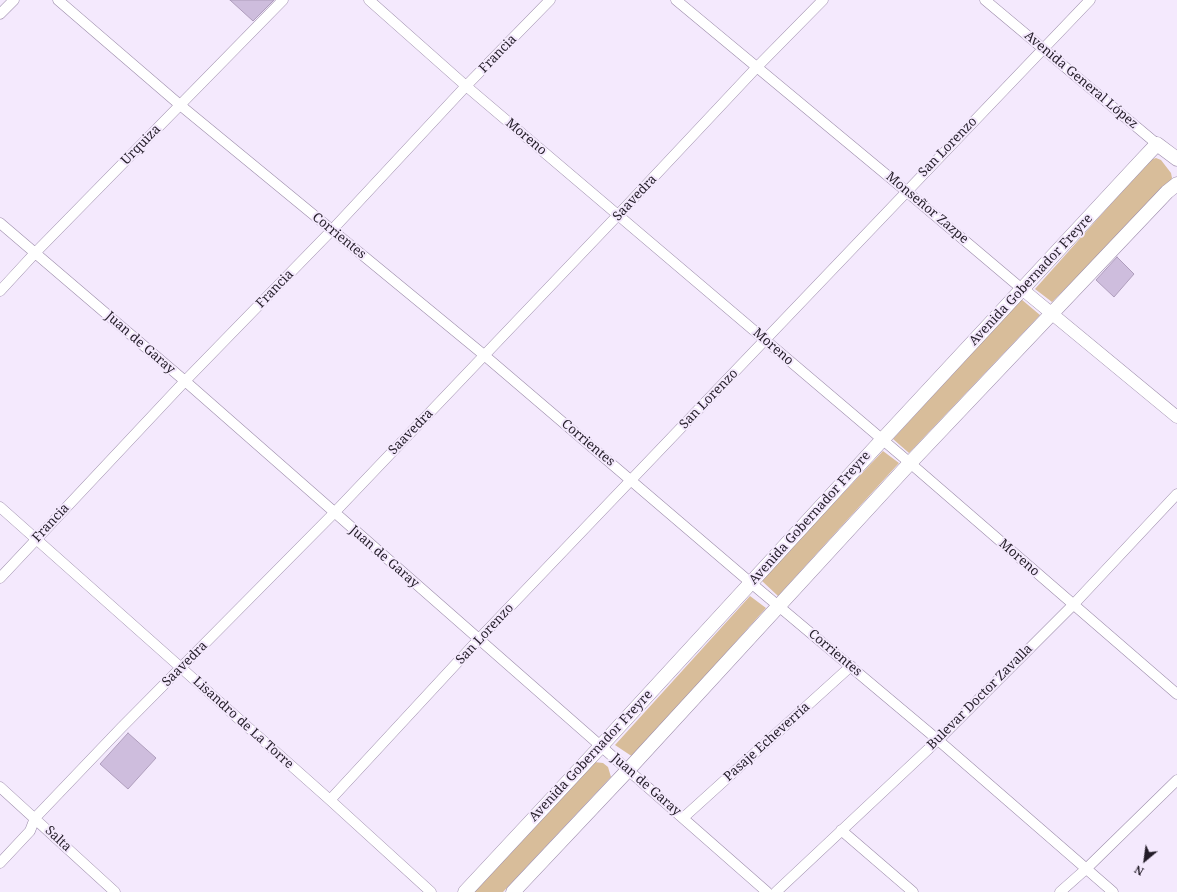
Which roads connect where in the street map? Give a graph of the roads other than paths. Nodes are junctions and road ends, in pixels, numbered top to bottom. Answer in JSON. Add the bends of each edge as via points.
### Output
{"nodes":[{"id":1,"x":14,"y":0,"type":"edge"},
{"id":2,"x":58,"y":0,"type":"edge"},
{"id":3,"x":283,"y":0,"type":"edge"},
{"id":4,"x":369,"y":0,"type":"edge"},
{"id":5,"x":550,"y":0,"type":"edge"},
{"id":6,"x":676,"y":0,"type":"edge"},
{"id":7,"x":823,"y":0,"type":"edge"},
{"id":8,"x":985,"y":0,"type":"edge"},
{"id":9,"x":1090,"y":0,"type":"edge"},
{"id":10,"x":0,"y":14,"type":"edge"},
{"id":11,"x":1043,"y":48,"type":"junction"},
{"id":12,"x":757,"y":67,"type":"junction"},
{"id":13,"x":466,"y":86,"type":"junction"},
{"id":14,"x":180,"y":105,"type":"junction"},
{"id":15,"x":1157,"y":144,"type":"junction"},
{"id":16,"x":1177,"y":159,"type":"edge"},
{"id":17,"x":1177,"y":184,"type":"edge"},
{"id":18,"x":906,"y":191,"type":"junction"},
{"id":19,"x":618,"y":215,"type":"junction"},
{"id":20,"x":0,"y":223,"type":"edge"},
{"id":21,"x":332,"y":230,"type":"junction"},
{"id":22,"x":35,"y":253,"type":"junction"},
{"id":23,"x":1022,"y":289,"type":"junction"},
{"id":24,"x":0,"y":291,"type":"edge"},
{"id":25,"x":1052,"y":313,"type":"junction"},
{"id":26,"x":766,"y":340,"type":"junction"},
{"id":27,"x":484,"y":356,"type":"junction"},
{"id":28,"x":185,"y":381,"type":"junction"},
{"id":29,"x":1177,"y":417,"type":"edge"},
{"id":30,"x":882,"y":440,"type":"junction"},
{"id":31,"x":910,"y":463,"type":"junction"},
{"id":32,"x":631,"y":480,"type":"junction"},
{"id":33,"x":1177,"y":494,"type":"edge"},
{"id":34,"x":0,"y":507,"type":"edge"},
{"id":35,"x":334,"y":513,"type":"junction"},
{"id":36,"x":35,"y":539,"type":"junction"},
{"id":37,"x":0,"y":578,"type":"edge"},
{"id":38,"x":751,"y":583,"type":"junction"},
{"id":39,"x":1073,"y":605,"type":"junction"},
{"id":40,"x":780,"y":606,"type":"junction"},
{"id":41,"x":479,"y":639,"type":"junction"},
{"id":42,"x":851,"y":666,"type":"junction"},
{"id":43,"x":181,"y":668,"type":"junction"},
{"id":44,"x":1177,"y":694,"type":"edge"},
{"id":45,"x":938,"y":740,"type":"junction"},
{"id":46,"x":601,"y":746,"type":"junction"},
{"id":47,"x":628,"y":770,"type":"junction"},
{"id":48,"x":1177,"y":780,"type":"edge"},
{"id":49,"x":0,"y":787,"type":"edge"},
{"id":50,"x":330,"y":800,"type":"junction"},
{"id":51,"x":35,"y":818,"type":"junction"},
{"id":52,"x":683,"y":818,"type":"junction"},
{"id":53,"x":841,"y":830,"type":"junction"},
{"id":54,"x":0,"y":863,"type":"edge"},
{"id":55,"x":1086,"y":869,"type":"junction"},
{"id":56,"x":115,"y":892,"type":"edge"},
{"id":57,"x":431,"y":892,"type":"edge"},
{"id":58,"x":465,"y":892,"type":"edge"},
{"id":59,"x":513,"y":892,"type":"edge"},
{"id":60,"x":767,"y":892,"type":"edge"},
{"id":61,"x":776,"y":892,"type":"edge"},
{"id":62,"x":913,"y":892,"type":"edge"},
{"id":63,"x":1060,"y":892,"type":"edge"},
{"id":64,"x":1113,"y":892,"type":"edge"}],
"edges":[{"from":1,"to":10,"type":"street"},
{"from":2,"to":14,"type":"street","name":"Corrientes"},
{"from":3,"to":14,"type":"street","name":"Urquiza"},
{"from":4,"to":13,"type":"street","name":"Moreno"},
{"from":5,"to":13,"type":"street","name":"Francia"},
{"from":6,"to":12,"type":"street","name":"Monseñor Zazpe"},
{"from":7,"to":12,"type":"street","name":"Saavedra"},
{"from":8,"to":11,"type":"street","name":"Avenida General López"},
{"from":9,"to":11,"type":"street","name":"San Lorenzo"},
{"from":11,"to":15,"type":"street","name":"Avenida General López"},
{"from":11,"to":18,"type":"street","name":"San Lorenzo"},
{"from":12,"to":18,"type":"street","name":"Monseñor Zazpe"},
{"from":12,"to":19,"type":"street","name":"Saavedra"},
{"from":13,"to":19,"type":"street","name":"Moreno"},
{"from":13,"to":21,"type":"street","name":"Francia"},
{"from":14,"to":21,"type":"street","name":"Corrientes"},
{"from":14,"to":22,"type":"street","name":"Urquiza"},
{"from":15,"to":16,"type":"main road","name":"Avenida General López"},
{"from":15,"to":23,"type":"main road","name":"Avenida Gobernador Freyre"},
{"from":17,"to":25,"type":"main road"},
{"from":18,"to":23,"type":"street","name":"Monseñor Zazpe"},
{"from":18,"to":26,"type":"street","name":"San Lorenzo"},
{"from":19,"to":26,"type":"street","name":"Moreno"},
{"from":19,"to":27,"type":"street","name":"Saavedra"},
{"from":20,"to":22,"type":"street","name":"Juan de Garay"},
{"from":21,"to":27,"type":"street","name":"Corrientes"},
{"from":21,"to":28,"type":"street","name":"Francia"},
{"from":22,"to":24,"type":"street","name":"Urquiza"},
{"from":22,"to":28,"type":"street","name":"Juan de Garay"},
{"from":23,"to":25,"type":"street","name":"Monseñor Zazpe"},
{"from":23,"to":30,"type":"main road","name":"Avenida Gobernador Freyre"},
{"from":25,"to":29,"type":"street","name":"Monseñor Zazpe"},
{"from":25,"to":31,"type":"main road"},
{"from":26,"to":30,"type":"street","name":"Moreno"},
{"from":26,"to":32,"type":"street","name":"San Lorenzo"},
{"from":27,"to":32,"type":"street","name":"Corrientes"},
{"from":27,"to":35,"type":"street","name":"Saavedra"},
{"from":28,"to":35,"type":"street","name":"Juan de Garay"},
{"from":28,"to":36,"type":"street","name":"Francia"},
{"from":30,"to":31,"type":"street","name":"Moreno"},
{"from":30,"to":38,"type":"main road","name":"Avenida Gobernador Freyre"},
{"from":31,"to":39,"type":"street","name":"Moreno"},
{"from":31,"to":40,"type":"main road"},
{"from":32,"to":38,"type":"street","name":"Corrientes"},
{"from":32,"to":41,"type":"street","name":"San Lorenzo"},
{"from":33,"to":39,"type":"street","name":"Bulevar Doctor Zavalla"},
{"from":34,"to":36,"type":"street","name":"Lisandro de La Torre"},
{"from":35,"to":41,"type":"street","name":"Juan de Garay"},
{"from":35,"to":43,"type":"street","name":"Saavedra"},
{"from":36,"to":37,"type":"street","name":"Francia"},
{"from":36,"to":43,"type":"street","name":"Lisandro de La Torre"},
{"from":38,"to":40,"type":"street","name":"Corrientes"},
{"from":38,"to":46,"type":"main road","name":"Avenida Gobernador Freyre"},
{"from":39,"to":44,"type":"street","name":"Moreno"},
{"from":39,"to":45,"type":"street","name":"Bulevar Doctor Zavalla"},
{"from":40,"to":42,"type":"street","name":"Corrientes"},
{"from":40,"to":47,"type":"main road"},
{"from":41,"to":46,"type":"street","name":"Juan de Garay"},
{"from":41,"to":50,"type":"street","name":"San Lorenzo"},
{"from":42,"to":45,"type":"street","name":"Corrientes"},
{"from":42,"to":52,"type":"street","name":"Pasaje Echeverría"},
{"from":43,"to":50,"type":"street","name":"Lisandro de La Torre"},
{"from":43,"to":51,"type":"street","name":"Saavedra"},
{"from":45,"to":53,"type":"street","name":"Bulevar Doctor Zavalla"},
{"from":45,"to":55,"type":"street","name":"Corrientes"},
{"from":46,"to":47,"type":"street","name":"Juan de Garay"},
{"from":46,"to":58,"type":"main road","name":"Avenida Gobernador Freyre"},
{"from":47,"to":52,"type":"street","name":"Juan de Garay"},
{"from":47,"to":59,"type":"main road"},
{"from":48,"to":55,"type":"street"},
{"from":49,"to":51,"type":"street","name":"Salta"},
{"from":50,"to":57,"type":"street","name":"Lisandro de La Torre"},
{"from":51,"to":54,"type":"street","name":"Saavedra","via":[[30,831]]},
{"from":51,"to":56,"type":"street","name":"Salta"},
{"from":52,"to":60,"type":"street","name":"Juan de Garay"},
{"from":53,"to":61,"type":"street","name":"Bulevar Doctor Zavalla"},
{"from":53,"to":62,"type":"street"},
{"from":55,"to":63,"type":"street"},
{"from":55,"to":64,"type":"street","name":"Corrientes"}]}
